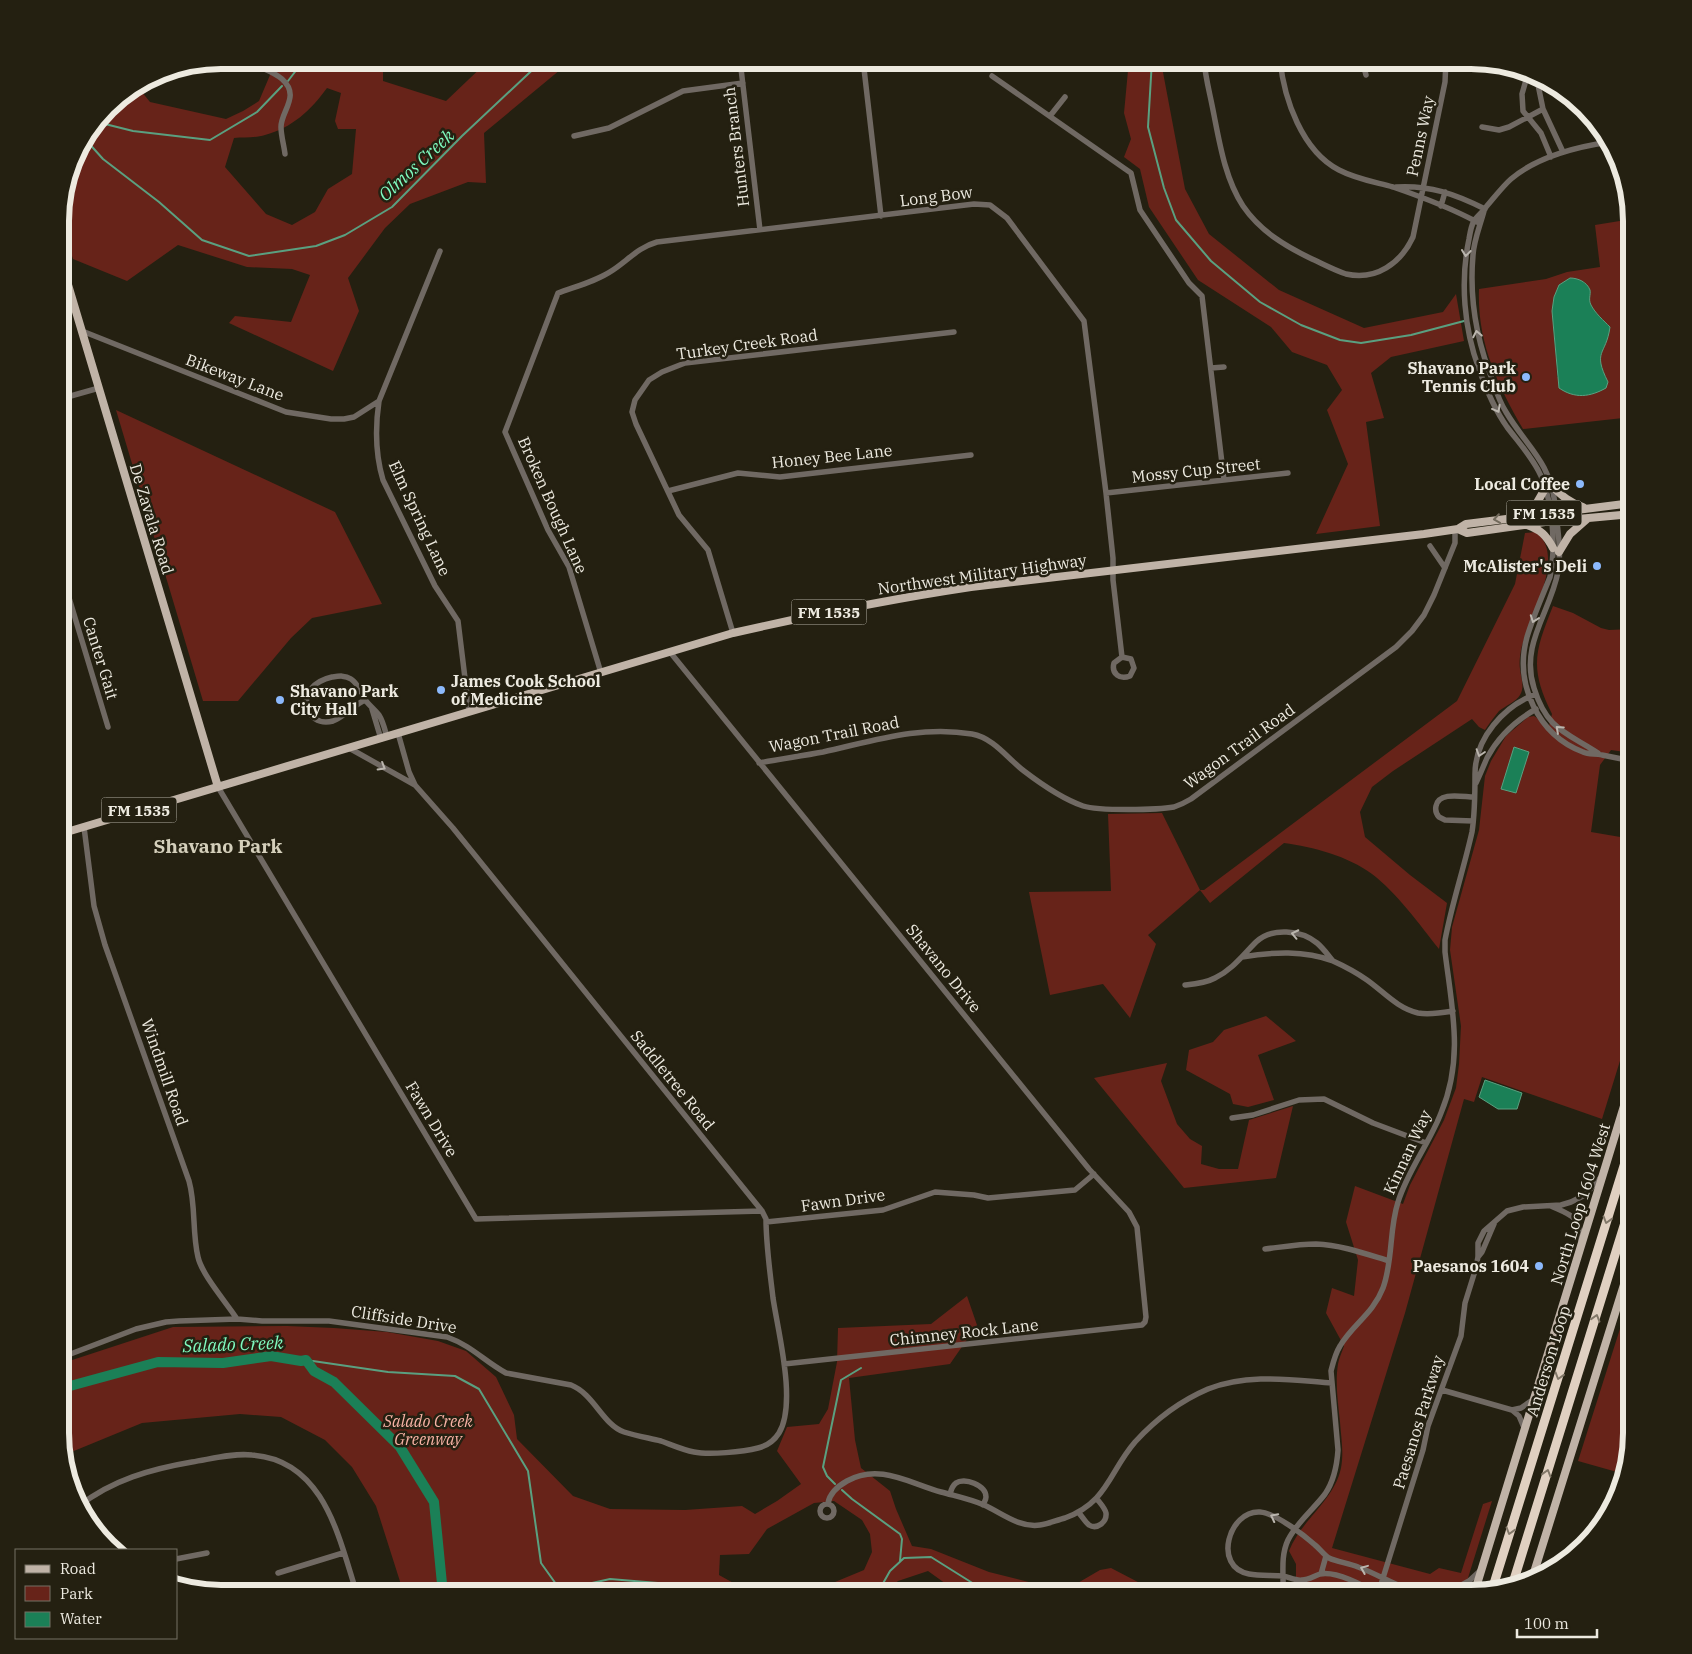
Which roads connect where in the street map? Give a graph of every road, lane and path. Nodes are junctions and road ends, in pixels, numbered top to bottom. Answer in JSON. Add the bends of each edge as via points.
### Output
{"nodes":[{"id":1,"x":264,"y":69,"type":"edge"},
{"id":2,"x":741,"y":69,"type":"edge"},
{"id":3,"x":863,"y":69,"type":"edge"},
{"id":4,"x":1205,"y":69,"type":"edge"},
{"id":5,"x":1281,"y":69,"type":"edge"},
{"id":6,"x":1364,"y":69,"type":"edge"},
{"id":7,"x":1446,"y":69,"type":"edge"},
{"id":8,"x":1366,"y":75,"type":"dead end"},
{"id":9,"x":992,"y":76,"type":"dead end"},
{"id":10,"x":1526,"y":79,"type":"edge"},
{"id":11,"x":743,"y":83,"type":"junction"},
{"id":12,"x":1538,"y":83,"type":"edge"},
{"id":13,"x":1065,"y":97,"type":"dead end"},
{"id":14,"x":1543,"y":108,"type":"junction"},
{"id":15,"x":1050,"y":116,"type":"junction"},
{"id":16,"x":1528,"y":118,"type":"junction"},
{"id":17,"x":1482,"y":127,"type":"dead end"},
{"id":18,"x":1554,"y":131,"type":"junction"},
{"id":19,"x":574,"y":136,"type":"dead end"},
{"id":20,"x":1543,"y":136,"type":"junction"},
{"id":21,"x":1602,"y":143,"type":"edge"},
{"id":22,"x":1562,"y":152,"type":"junction"},
{"id":23,"x":285,"y":154,"type":"dead end"},
{"id":24,"x":1551,"y":157,"type":"junction"},
{"id":25,"x":1392,"y":187,"type":"junction"},
{"id":26,"x":1423,"y":188,"type":"junction"},
{"id":27,"x":1445,"y":192,"type":"junction"},
{"id":28,"x":1421,"y":198,"type":"junction"},
{"id":29,"x":1441,"y":206,"type":"junction"},
{"id":30,"x":1485,"y":209,"type":"junction"},
{"id":31,"x":881,"y":216,"type":"junction"},
{"id":32,"x":1474,"y":220,"type":"junction"},
{"id":33,"x":1480,"y":224,"type":"junction"},
{"id":34,"x":760,"y":230,"type":"junction"},
{"id":35,"x":440,"y":251,"type":"dead end"},
{"id":36,"x":69,"y":288,"type":"edge"},
{"id":37,"x":558,"y":293,"type":"joint"},
{"id":38,"x":82,"y":331,"type":"junction"},
{"id":39,"x":954,"y":332,"type":"dead end"},
{"id":40,"x":1224,"y":366,"type":"dead end"},
{"id":41,"x":1211,"y":368,"type":"junction"},
{"id":42,"x":99,"y":388,"type":"junction"},
{"id":43,"x":1496,"y":391,"type":"junction"},
{"id":44,"x":1490,"y":395,"type":"junction"},
{"id":45,"x":69,"y":396,"type":"edge"},
{"id":46,"x":379,"y":401,"type":"junction"},
{"id":47,"x":1534,"y":450,"type":"junction"},
{"id":48,"x":971,"y":455,"type":"dead end"},
{"id":49,"x":1528,"y":455,"type":"junction"},
{"id":50,"x":1288,"y":473,"type":"dead end"},
{"id":51,"x":1224,"y":480,"type":"junction"},
{"id":52,"x":1549,"y":487,"type":"junction"},
{"id":53,"x":668,"y":491,"type":"junction"},
{"id":54,"x":1106,"y":493,"type":"junction"},
{"id":55,"x":1623,"y":504,"type":"edge"},
{"id":56,"x":1588,"y":508,"type":"junction"},
{"id":57,"x":1553,"y":512,"type":"junction"},
{"id":58,"x":1623,"y":515,"type":"edge"},
{"id":59,"x":1522,"y":516,"type":"junction"},
{"id":60,"x":1587,"y":519,"type":"junction"},
{"id":61,"x":1554,"y":521,"type":"junction"},
{"id":62,"x":1526,"y":524,"type":"junction"},
{"id":63,"x":1457,"y":529,"type":"junction"},
{"id":64,"x":1430,"y":546,"type":"dead end"},
{"id":65,"x":1556,"y":550,"type":"junction"},
{"id":66,"x":1445,"y":568,"type":"junction"},
{"id":67,"x":1113,"y":571,"type":"junction"},
{"id":68,"x":69,"y":598,"type":"edge"},
{"id":69,"x":1546,"y":598,"type":"junction"},
{"id":70,"x":733,"y":634,"type":"junction"},
{"id":71,"x":670,"y":652,"type":"junction"},
{"id":72,"x":1122,"y":657,"type":"dead end"},
{"id":73,"x":601,"y":674,"type":"junction"},
{"id":74,"x":1536,"y":694,"type":"junction"},
{"id":75,"x":1530,"y":697,"type":"junction"},
{"id":76,"x":365,"y":700,"type":"junction"},
{"id":77,"x":1541,"y":706,"type":"junction"},
{"id":78,"x":1534,"y":710,"type":"junction"},
{"id":79,"x":469,"y":711,"type":"junction"},
{"id":80,"x":1493,"y":726,"type":"junction"},
{"id":81,"x":108,"y":727,"type":"dead end"},
{"id":82,"x":398,"y":733,"type":"junction"},
{"id":83,"x":1504,"y":734,"type":"junction"},
{"id":84,"x":384,"y":738,"type":"junction"},
{"id":85,"x":349,"y":748,"type":"junction"},
{"id":86,"x":1600,"y":754,"type":"junction"},
{"id":87,"x":1623,"y":759,"type":"edge"},
{"id":88,"x":759,"y":763,"type":"junction"},
{"id":89,"x":1476,"y":784,"type":"junction"},
{"id":90,"x":415,"y":786,"type":"junction"},
{"id":91,"x":218,"y":787,"type":"junction"},
{"id":92,"x":1474,"y":797,"type":"junction"},
{"id":93,"x":1473,"y":821,"type":"junction"},
{"id":94,"x":84,"y":827,"type":"junction"},
{"id":95,"x":69,"y":831,"type":"edge"},
{"id":96,"x":1242,"y":957,"type":"junction"},
{"id":97,"x":1333,"y":961,"type":"junction"},
{"id":98,"x":1185,"y":985,"type":"dead end"},
{"id":99,"x":1453,"y":1011,"type":"junction"},
{"id":100,"x":1623,"y":1109,"type":"edge"},
{"id":101,"x":1232,"y":1118,"type":"dead end"},
{"id":102,"x":1426,"y":1143,"type":"junction"},
{"id":103,"x":1623,"y":1169,"type":"edge"},
{"id":104,"x":1094,"y":1174,"type":"junction"},
{"id":105,"x":1603,"y":1175,"type":"junction"},
{"id":106,"x":1549,"y":1206,"type":"junction"},
{"id":107,"x":762,"y":1211,"type":"junction"},
{"id":108,"x":766,"y":1222,"type":"junction"},
{"id":109,"x":1623,"y":1229,"type":"edge"},
{"id":110,"x":1582,"y":1244,"type":"junction"},
{"id":111,"x":1265,"y":1249,"type":"dead end"},
{"id":112,"x":1389,"y":1261,"type":"junction"},
{"id":113,"x":1623,"y":1287,"type":"edge"},
{"id":114,"x":236,"y":1319,"type":"junction"},
{"id":115,"x":1145,"y":1322,"type":"joint"},
{"id":116,"x":69,"y":1354,"type":"edge"},
{"id":117,"x":784,"y":1364,"type":"junction"},
{"id":118,"x":1332,"y":1382,"type":"junction"},
{"id":119,"x":1442,"y":1390,"type":"junction"},
{"id":120,"x":1534,"y":1399,"type":"junction"},
{"id":121,"x":1512,"y":1410,"type":"junction"},
{"id":122,"x":1525,"y":1430,"type":"junction"},
{"id":123,"x":774,"y":1439,"type":"joint"},
{"id":124,"x":950,"y":1494,"type":"junction"},
{"id":125,"x":1097,"y":1499,"type":"junction"},
{"id":126,"x":85,"y":1502,"type":"edge"},
{"id":127,"x":828,"y":1503,"type":"dead end"},
{"id":128,"x":984,"y":1505,"type":"junction"},
{"id":129,"x":1078,"y":1512,"type":"junction"},
{"id":130,"x":1295,"y":1530,"type":"junction"},
{"id":131,"x":207,"y":1553,"type":"dead end"},
{"id":132,"x":343,"y":1553,"type":"junction"},
{"id":133,"x":1326,"y":1556,"type":"junction"},
{"id":134,"x":178,"y":1559,"type":"edge"},
{"id":135,"x":1482,"y":1569,"type":"junction"},
{"id":136,"x":1534,"y":1572,"type":"edge"},
{"id":137,"x":278,"y":1573,"type":"dead end"},
{"id":138,"x":1321,"y":1574,"type":"junction"},
{"id":139,"x":1283,"y":1576,"type":"junction"},
{"id":140,"x":1383,"y":1577,"type":"junction"},
{"id":141,"x":1514,"y":1579,"type":"edge"},
{"id":142,"x":1494,"y":1583,"type":"edge"},
{"id":143,"x":354,"y":1585,"type":"edge"},
{"id":144,"x":1283,"y":1585,"type":"edge"},
{"id":145,"x":1360,"y":1585,"type":"edge"},
{"id":146,"x":1380,"y":1585,"type":"edge"},
{"id":147,"x":1403,"y":1585,"type":"edge"},
{"id":148,"x":1462,"y":1585,"type":"edge"},
{"id":149,"x":1477,"y":1585,"type":"edge"}],
"edges":[{"from":1,"to":23,"type":"street","via":[[283,80],[290,99],[281,126]]},
{"from":2,"to":11,"type":"street","name":"Hunters Branch"},
{"from":3,"to":31,"type":"street"},
{"from":4,"to":28,"type":"street","name":"Penns Way","via":[[1224,158],[1243,205],[1255,221],[1298,253],[1336,270],[1359,275],[1388,268],[1401,258],[1413,237]]},
{"from":5,"to":25,"type":"street","via":[[1300,129],[1324,160],[1337,170]]},
{"from":6,"to":8,"type":"street"},
{"from":7,"to":26,"type":"street","name":"Penns Way"},
{"from":9,"to":15,"type":"street"},
{"from":10,"to":16,"type":"street","via":[[1522,103]]},
{"from":11,"to":19,"type":"street","via":[[687,90],[609,128]]},
{"from":11,"to":34,"type":"street","name":"Hunters Branch"},
{"from":12,"to":14,"type":"street"},
{"from":13,"to":15,"type":"street"},
{"from":14,"to":16,"type":"street"},
{"from":14,"to":18,"type":"street"},
{"from":15,"to":41,"type":"street","via":[[1131,173],[1140,210],[1189,283],[1202,296]]},
{"from":16,"to":17,"type":"street","via":[[1499,130]]},
{"from":16,"to":20,"type":"street"},
{"from":18,"to":20,"type":"street"},
{"from":18,"to":22,"type":"street"},
{"from":20,"to":24,"type":"street"},
{"from":21,"to":22,"type":"street"},
{"from":22,"to":24,"type":"street"},
{"from":24,"to":30,"type":"street","via":[[1512,178]]},
{"from":25,"to":26,"type":"street"},
{"from":25,"to":28,"type":"street"},
{"from":26,"to":27,"type":"street"},
{"from":26,"to":28,"type":"street","name":"Penns Way"},
{"from":27,"to":29,"type":"street"},
{"from":27,"to":30,"type":"street"},
{"from":28,"to":29,"type":"street"},
{"from":29,"to":32,"type":"street"},
{"from":30,"to":32,"type":"street"},
{"from":30,"to":33,"type":"street"},
{"from":31,"to":34,"type":"street","name":"Long Bow"},
{"from":31,"to":54,"type":"street","name":"Long Bow","via":[[974,204],[990,205],[1007,218],[1084,321]]},
{"from":32,"to":33,"type":"street"},
{"from":32,"to":44,"type":"street","one_way":true,"via":[[1466,252],[1464,295],[1471,347]]},
{"from":43,"to":33,"type":"street","one_way":true,"via":[[1483,359],[1475,317],[1473,254]]},
{"from":34,"to":37,"type":"street","name":"Long Bow","via":[[646,245],[601,277]]},
{"from":35,"to":46,"type":"street","name":"Elm Spring Lane"},
{"from":36,"to":38,"type":"main road","name":"De Zavala Road"},
{"from":37,"to":73,"type":"street","name":"Broken Bough Lane","via":[[505,432],[568,567]]},
{"from":38,"to":42,"type":"main road","name":"De Zavala Road"},
{"from":38,"to":46,"type":"street","name":"Bikeway Lane","via":[[286,412],[344,419],[354,417]]},
{"from":39,"to":53,"type":"street","name":"Turkey Creek Road","via":[[685,363],[662,372],[649,380],[635,400],[632,412]]},
{"from":40,"to":41,"type":"street"},
{"from":41,"to":51,"type":"street"},
{"from":42,"to":45,"type":"street"},
{"from":42,"to":91,"type":"main road","name":"De Zavala Road"},
{"from":43,"to":44,"type":"street"},
{"from":43,"to":47,"type":"street","via":[[1506,412]]},
{"from":44,"to":49,"type":"street","one_way":true,"via":[[1506,425]]},
{"from":46,"to":79,"type":"street","name":"Elm Spring Lane","via":[[376,443],[383,480],[435,586],[458,621]]},
{"from":47,"to":49,"type":"street"},
{"from":47,"to":52,"type":"street","via":[[1545,468]]},
{"from":48,"to":53,"type":"street","name":"Honey Bee Lane","via":[[780,477],[738,474]]},
{"from":49,"to":52,"type":"street"},
{"from":50,"to":51,"type":"street","name":"Mossy Cup Street"},
{"from":51,"to":54,"type":"street","name":"Mossy Cup Street"},
{"from":52,"to":56,"type":"main road","via":[[1572,504]]},
{"from":52,"to":57,"type":"street"},
{"from":52,"to":59,"type":"main road","via":[[1535,506]]},
{"from":53,"to":70,"type":"street","name":"Turkey Creek Road","via":[[679,515],[708,550]]},
{"from":54,"to":67,"type":"street","name":"Long Bow"},
{"from":55,"to":56,"type":"main road","name":"Northwest Military Highway","number":"FM 1535"},
{"from":56,"to":57,"type":"main road","name":"Northwest Military Highway","number":"FM 1535"},
{"from":57,"to":59,"type":"main road","name":"Northwest Military Highway","number":"FM 1535"},
{"from":57,"to":61,"type":"street"},
{"from":58,"to":60,"type":"main road","name":"Northwest Military Highway","number":"FM 1535"},
{"from":59,"to":63,"type":"main road","name":"Northwest Military Highway","number":"FM 1535","one_way":true,"via":[[1466,524]]},
{"from":60,"to":61,"type":"main road","name":"Northwest Military Highway","number":"FM 1535"},
{"from":60,"to":65,"type":"main road"},
{"from":61,"to":62,"type":"main road","name":"Northwest Military Highway","number":"FM 1535"},
{"from":61,"to":65,"type":"street"},
{"from":62,"to":63,"type":"main road","name":"Northwest Military Highway","number":"FM 1535","via":[[1467,533]]},
{"from":62,"to":65,"type":"main road","via":[[1544,534]]},
{"from":63,"to":66,"type":"street","name":"Wagon Trail Road"},
{"from":63,"to":67,"type":"main road","name":"Northwest Military Highway","number":"FM 1535"},
{"from":64,"to":66,"type":"street"},
{"from":65,"to":69,"type":"street","via":[[1558,571]]},
{"from":66,"to":88,"type":"street","name":"Wagon Trail Road","via":[[1424,615],[1396,647],[1191,799],[1176,806],[1085,806],[1038,781],[995,745],[973,734],[939,731],[884,736],[822,752]]},
{"from":67,"to":70,"type":"main road","name":"Northwest Military Highway","number":"FM 1535","via":[[912,596]]},
{"from":67,"to":72,"type":"street","name":"Long Bow"},
{"from":68,"to":81,"type":"street","name":"Canter Gait"},
{"from":69,"to":74,"type":"street","via":[[1532,648],[1531,672]]},
{"from":69,"to":75,"type":"street","one_way":true,"via":[[1527,637],[1524,654],[1523,672]]},
{"from":70,"to":71,"type":"main road","name":"Northwest Military Highway","number":"FM 1535"},
{"from":71,"to":73,"type":"main road","name":"Northwest Military Highway","number":"FM 1535"},
{"from":71,"to":88,"type":"street","name":"Shavano Drive"},
{"from":73,"to":79,"type":"main road","name":"Northwest Military Highway","number":"FM 1535"},
{"from":74,"to":75,"type":"street","name":"Kinnan Way"},
{"from":74,"to":77,"type":"street"},
{"from":75,"to":78,"type":"street"},
{"from":75,"to":80,"type":"street","name":"Kinnan Way","via":[[1514,705]]},
{"from":76,"to":76,"type":"street","via":[[353,680],[340,676],[313,685],[306,701],[313,717],[328,721]]},
{"from":76,"to":84,"type":"street","via":[[380,716]]},
{"from":77,"to":78,"type":"street","name":"Kinnan Way"},
{"from":86,"to":77,"type":"street","one_way":true,"via":[[1564,733],[1550,721]]},
{"from":78,"to":83,"type":"street","name":"Kinnan Way"},
{"from":78,"to":86,"type":"street","via":[[1546,726],[1569,745],[1586,753]]},
{"from":79,"to":82,"type":"main road","name":"Northwest Military Highway","number":"FM 1535"},
{"from":80,"to":83,"type":"street"},
{"from":80,"to":89,"type":"street","name":"Kinnan Way","one_way":true,"via":[[1478,758]]},
{"from":82,"to":84,"type":"main road","name":"Northwest Military Highway","number":"FM 1535"},
{"from":82,"to":90,"type":"street","name":"Saddletree Road"},
{"from":83,"to":89,"type":"street","name":"Kinnan Way","via":[[1488,756]]},
{"from":84,"to":85,"type":"main road","name":"Northwest Military Highway","number":"FM 1535"},
{"from":85,"to":90,"type":"street","name":"Saddletree Road","one_way":true},
{"from":85,"to":91,"type":"main road","name":"Northwest Military Highway","number":"FM 1535"},
{"from":86,"to":87,"type":"street"},
{"from":88,"to":104,"type":"street","name":"Shavano Drive"},
{"from":89,"to":92,"type":"street","name":"Kinnan Way"},
{"from":90,"to":107,"type":"street","name":"Saddletree Road"},
{"from":91,"to":94,"type":"main road","name":"Northwest Military Highway","number":"FM 1535"},
{"from":91,"to":107,"type":"street","name":"Fawn Drive","via":[[476,1220]]},
{"from":92,"to":93,"type":"street","name":"Kinnan Way"},
{"from":92,"to":93,"type":"street","via":[[1440,798],[1436,809],[1439,818],[1445,820]]},
{"from":93,"to":99,"type":"street","name":"Kinnan Way","via":[[1446,940]]},
{"from":94,"to":95,"type":"main road","name":"Northwest Military Highway","number":"FM 1535"},
{"from":94,"to":114,"type":"street","name":"Windmill Road","via":[[94,906],[105,945],[189,1181],[198,1257]]},
{"from":96,"to":97,"type":"street","via":[[1295,953]]},
{"from":97,"to":96,"type":"street","one_way":true,"via":[[1317,943],[1302,935],[1286,932],[1270,934],[1257,941]]},
{"from":96,"to":98,"type":"street","via":[[1215,979]]},
{"from":97,"to":99,"type":"street","via":[[1366,979],[1404,1008],[1433,1014]]},
{"from":99,"to":102,"type":"street","name":"Kinnan Way","via":[[1456,1050],[1453,1073],[1445,1102]]},
{"from":100,"to":105,"type":"main road","name":"North Loop 1604 West"},
{"from":101,"to":102,"type":"street","via":[[1253,1115],[1299,1100],[1324,1099],[1373,1123]]},
{"from":102,"to":112,"type":"street","name":"Kinnan Way","via":[[1398,1204]]},
{"from":103,"to":142,"type":"highway","name":"Anderson Loop","one_way":true},
{"from":104,"to":108,"type":"street","name":"Fawn Drive","via":[[1075,1190],[988,1198],[935,1192],[883,1210]]},
{"from":104,"to":115,"type":"street","name":"Shavano Drive","via":[[1129,1212],[1137,1227]]},
{"from":105,"to":106,"type":"street","name":"Paesanos Parkway","via":[[1585,1195],[1571,1202]]},
{"from":105,"to":110,"type":"main road","name":"North Loop 1604 West"},
{"from":106,"to":110,"type":"street","name":"Paesanos Parkway","via":[[1573,1216],[1581,1229]]},
{"from":106,"to":119,"type":"street","name":"Paesanos Parkway","via":[[1507,1211],[1480,1238],[1460,1336]]},
{"from":107,"to":108,"type":"street","name":"Saddletree Road"},
{"from":108,"to":117,"type":"street","name":"Saddletree Road","via":[[773,1298]]},
{"from":141,"to":109,"type":"highway","name":"Anderson Loop","one_way":true},
{"from":110,"to":120,"type":"main road","name":"North Loop 1604 West"},
{"from":111,"to":112,"type":"street","via":[[1316,1244],[1340,1247]]},
{"from":112,"to":118,"type":"street","name":"Kinnan Way","via":[[1375,1304],[1339,1346],[1331,1371]]},
{"from":113,"to":136,"type":"main road"},
{"from":114,"to":116,"type":"street","name":"Cliffside Drive","via":[[150,1325]]},
{"from":114,"to":123,"type":"street","name":"Cliffside Drive","via":[[329,1321],[447,1337],[462,1342],[506,1373],[579,1388],[620,1430],[691,1452],[748,1450],[767,1445]]},
{"from":115,"to":117,"type":"street","name":"Chimney Rock Lane","via":[[1138,1327]]},
{"from":117,"to":123,"type":"street","name":"Saddletree Road","via":[[786,1410],[780,1432]]},
{"from":118,"to":125,"type":"street","via":[[1252,1379],[1210,1389],[1190,1398],[1171,1409],[1134,1444]]},
{"from":118,"to":130,"type":"street","name":"Kinnan Way","via":[[1338,1450],[1333,1479],[1326,1493]]},
{"from":119,"to":121,"type":"street"},
{"from":119,"to":140,"type":"street","name":"Paesanos Parkway","via":[[1428,1426]]},
{"from":120,"to":121,"type":"street"},
{"from":120,"to":122,"type":"main road","name":"North Loop 1604 West"},
{"from":121,"to":122,"type":"street","via":[[1519,1416]]},
{"from":122,"to":135,"type":"main road","name":"North Loop 1604 West"},
{"from":124,"to":127,"type":"street","via":[[897,1476],[867,1474],[842,1484],[832,1493]]},
{"from":124,"to":128,"type":"street"},
{"from":124,"to":128,"type":"street","via":[[957,1482],[964,1480],[984,1491]]},
{"from":125,"to":129,"type":"street"},
{"from":125,"to":129,"type":"street","via":[[1106,1516],[1099,1526],[1088,1524]]},
{"from":126,"to":132,"type":"street","via":[[137,1474],[235,1455],[258,1455],[285,1464],[309,1482],[330,1512]]},
{"from":128,"to":129,"type":"street","via":[[1016,1522],[1032,1526]]},
{"from":130,"to":133,"type":"street"},
{"from":130,"to":139,"type":"street","name":"Kinnan Way","via":[[1283,1556]]},
{"from":130,"to":139,"type":"street","one_way":true,"via":[[1272,1516],[1250,1512],[1242,1517],[1230,1536],[1228,1546],[1232,1565],[1251,1574]]},
{"from":131,"to":134,"type":"street"},
{"from":132,"to":137,"type":"street"},
{"from":132,"to":143,"type":"street"},
{"from":133,"to":138,"type":"street"},
{"from":140,"to":133,"type":"street","one_way":true},
{"from":135,"to":148,"type":"street"},
{"from":135,"to":149,"type":"main road","name":"North Loop 1604 West"},
{"from":138,"to":139,"type":"street","via":[[1302,1580]]},
{"from":138,"to":145,"type":"street","via":[[1347,1578]]},
{"from":139,"to":144,"type":"street","name":"Kinnan Way"},
{"from":140,"to":146,"type":"street","name":"Paesanos Parkway"},
{"from":140,"to":147,"type":"street"}]}
